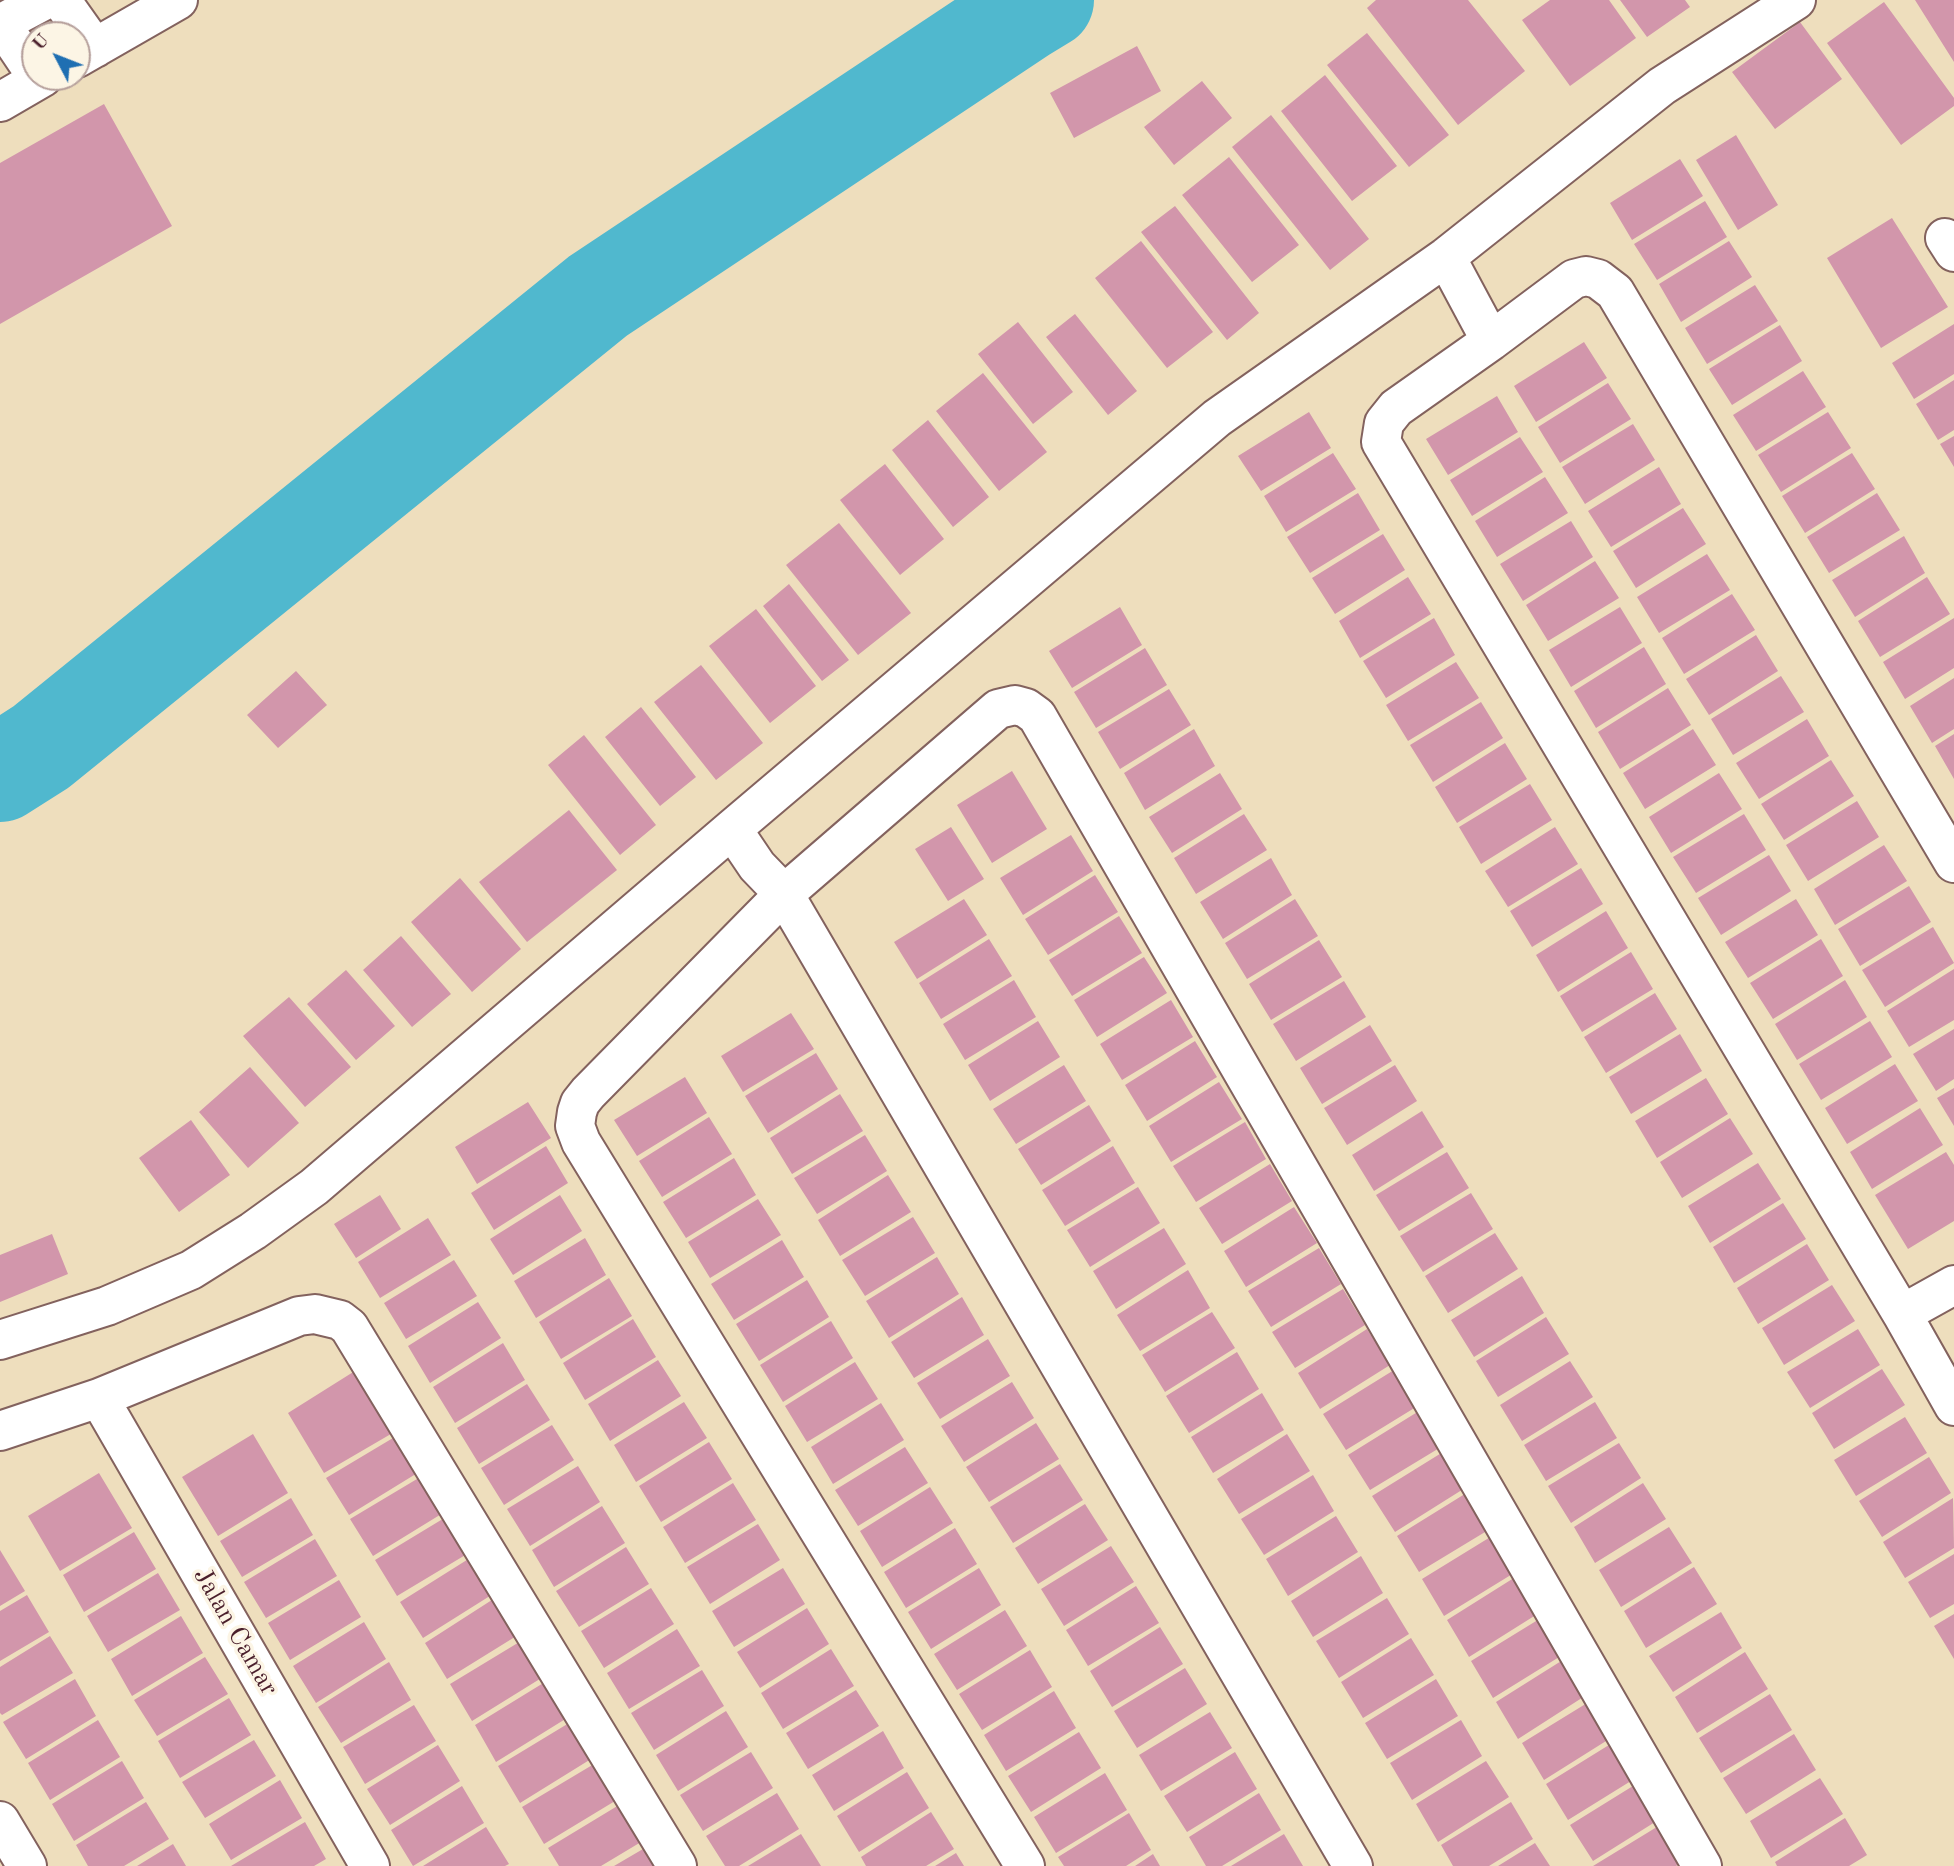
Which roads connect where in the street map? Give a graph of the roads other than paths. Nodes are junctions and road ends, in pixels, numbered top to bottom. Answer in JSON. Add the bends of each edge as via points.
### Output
{"nodes":[{"id":1,"x":44,"y":0,"type":"edge"},
{"id":2,"x":61,"y":0,"type":"edge"},
{"id":3,"x":178,"y":0,"type":"edge"},
{"id":4,"x":1796,"y":0,"type":"edge"},
{"id":5,"x":71,"y":21,"type":"edge"},
{"id":6,"x":0,"y":23,"type":"edge"},
{"id":7,"x":91,"y":50,"type":"edge"},
{"id":8,"x":21,"y":52,"type":"edge"},
{"id":9,"x":21,"y":89,"type":"edge"},
{"id":10,"x":0,"y":102,"type":"edge"},
{"id":11,"x":1446,"y":257,"type":"junction"},
{"id":12,"x":1491,"y":341,"type":"junction"},
{"id":13,"x":732,"y":829,"type":"junction"},
{"id":14,"x":1954,"y":863,"type":"edge"},
{"id":15,"x":784,"y":894,"type":"junction"},
{"id":16,"x":1954,"y":1284,"type":"edge"},
{"id":17,"x":1902,"y":1314,"type":"junction"},
{"id":18,"x":0,"y":1340,"type":"edge"},
{"id":19,"x":99,"y":1398,"type":"junction"},
{"id":20,"x":1954,"y":1406,"type":"edge"},
{"id":21,"x":0,"y":1430,"type":"edge"},
{"id":22,"x":0,"y":1821,"type":"edge"},
{"id":23,"x":27,"y":1866,"type":"edge"},
{"id":24,"x":370,"y":1866,"type":"edge"},
{"id":25,"x":677,"y":1866,"type":"edge"},
{"id":26,"x":1025,"y":1866,"type":"edge"},
{"id":27,"x":1353,"y":1866,"type":"edge"},
{"id":28,"x":1702,"y":1866,"type":"edge"}],
"edges":[{"from":1,"to":6,"type":"street"},
{"from":2,"to":5,"type":"street"},
{"from":3,"to":7,"type":"street"},
{"from":4,"to":11,"type":"street","via":[[1662,86]]},
{"from":6,"to":8,"type":"street"},
{"from":9,"to":10,"type":"street"},
{"from":11,"to":12,"type":"street"},
{"from":11,"to":13,"type":"street","via":[[1217,418]]},
{"from":12,"to":14,"type":"street","via":[[1574,278],[1598,279],[1615,292]]},
{"from":12,"to":17,"type":"street","via":[[1396,408],[1384,423],[1381,442]]},
{"from":13,"to":15,"type":"street","via":[[757,866]]},
{"from":13,"to":18,"type":"street","via":[[314,1187],[253,1231],[191,1270],[107,1306]]},
{"from":15,"to":26,"type":"street","via":[[588,1093],[580,1103],[576,1125],[589,1154]]},
{"from":15,"to":27,"type":"street"},
{"from":15,"to":28,"type":"street","via":[[998,709],[1015,705],[1038,716]]},
{"from":16,"to":17,"type":"street"},
{"from":17,"to":20,"type":"street"},
{"from":19,"to":21,"type":"street"},
{"from":19,"to":24,"type":"street","name":"Jalan Camar"},
{"from":19,"to":25,"type":"street","via":[[299,1316],[341,1320]]},
{"from":22,"to":23,"type":"street"}]}
